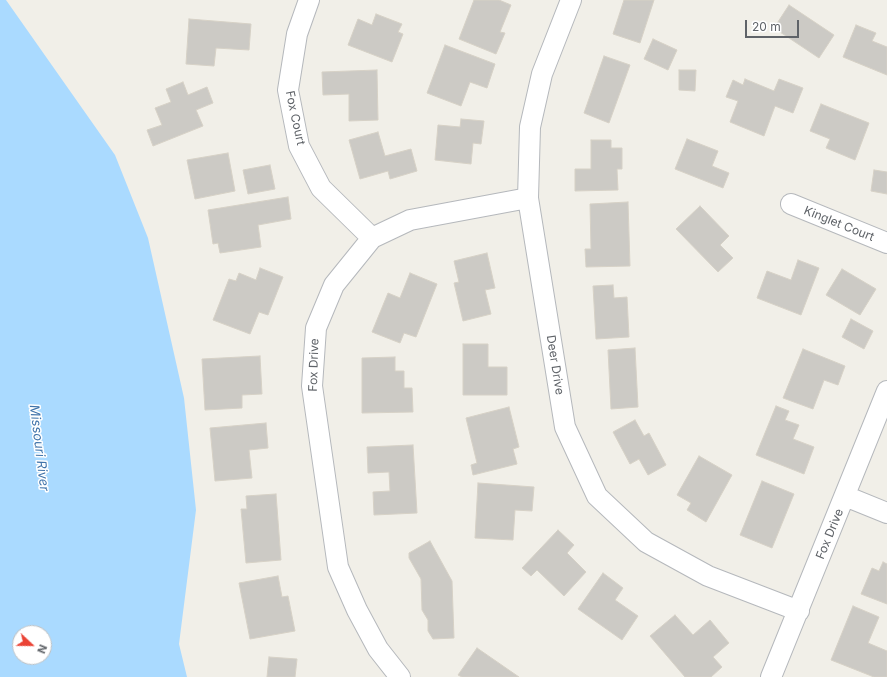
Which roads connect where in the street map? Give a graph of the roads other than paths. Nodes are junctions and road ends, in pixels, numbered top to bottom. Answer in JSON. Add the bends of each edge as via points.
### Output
{"nodes":[{"id":1,"x":309,"y":0,"type":"edge"},
{"id":2,"x":571,"y":0,"type":"edge"},
{"id":3,"x":528,"y":198,"type":"junction"},
{"id":4,"x":791,"y":204,"type":"dead end"},
{"id":5,"x":372,"y":238,"type":"junction"},
{"id":6,"x":887,"y":243,"type":"edge"},
{"id":7,"x":887,"y":390,"type":"edge"},
{"id":8,"x":845,"y":496,"type":"junction"},
{"id":9,"x":887,"y":513,"type":"edge"},
{"id":10,"x":799,"y":611,"type":"junction"},
{"id":11,"x":400,"y":677,"type":"edge"},
{"id":12,"x":771,"y":677,"type":"edge"}],
"edges":[{"from":1,"to":5,"type":"street","name":"Fox Court","via":[[297,34],[288,90],[299,146],[321,188]]},
{"from":2,"to":3,"type":"street","name":"Deer Drive","via":[[542,74],[530,127]]},
{"from":3,"to":5,"type":"street","name":"Fox Drive","via":[[410,220]]},
{"from":3,"to":10,"type":"street","name":"Deer Drive","via":[[565,427],[597,496],[646,542],[708,576]]},
{"from":4,"to":6,"type":"street","name":"Kinglet Court"},
{"from":5,"to":11,"type":"street","name":"Fox Drive","via":[[334,285],[316,328],[312,386],[338,567],[378,649]]},
{"from":7,"to":8,"type":"street","name":"Fox Drive"},
{"from":8,"to":9,"type":"street"},
{"from":8,"to":10,"type":"street","name":"Fox Drive"},
{"from":10,"to":12,"type":"street","name":"Fox Drive"}]}
